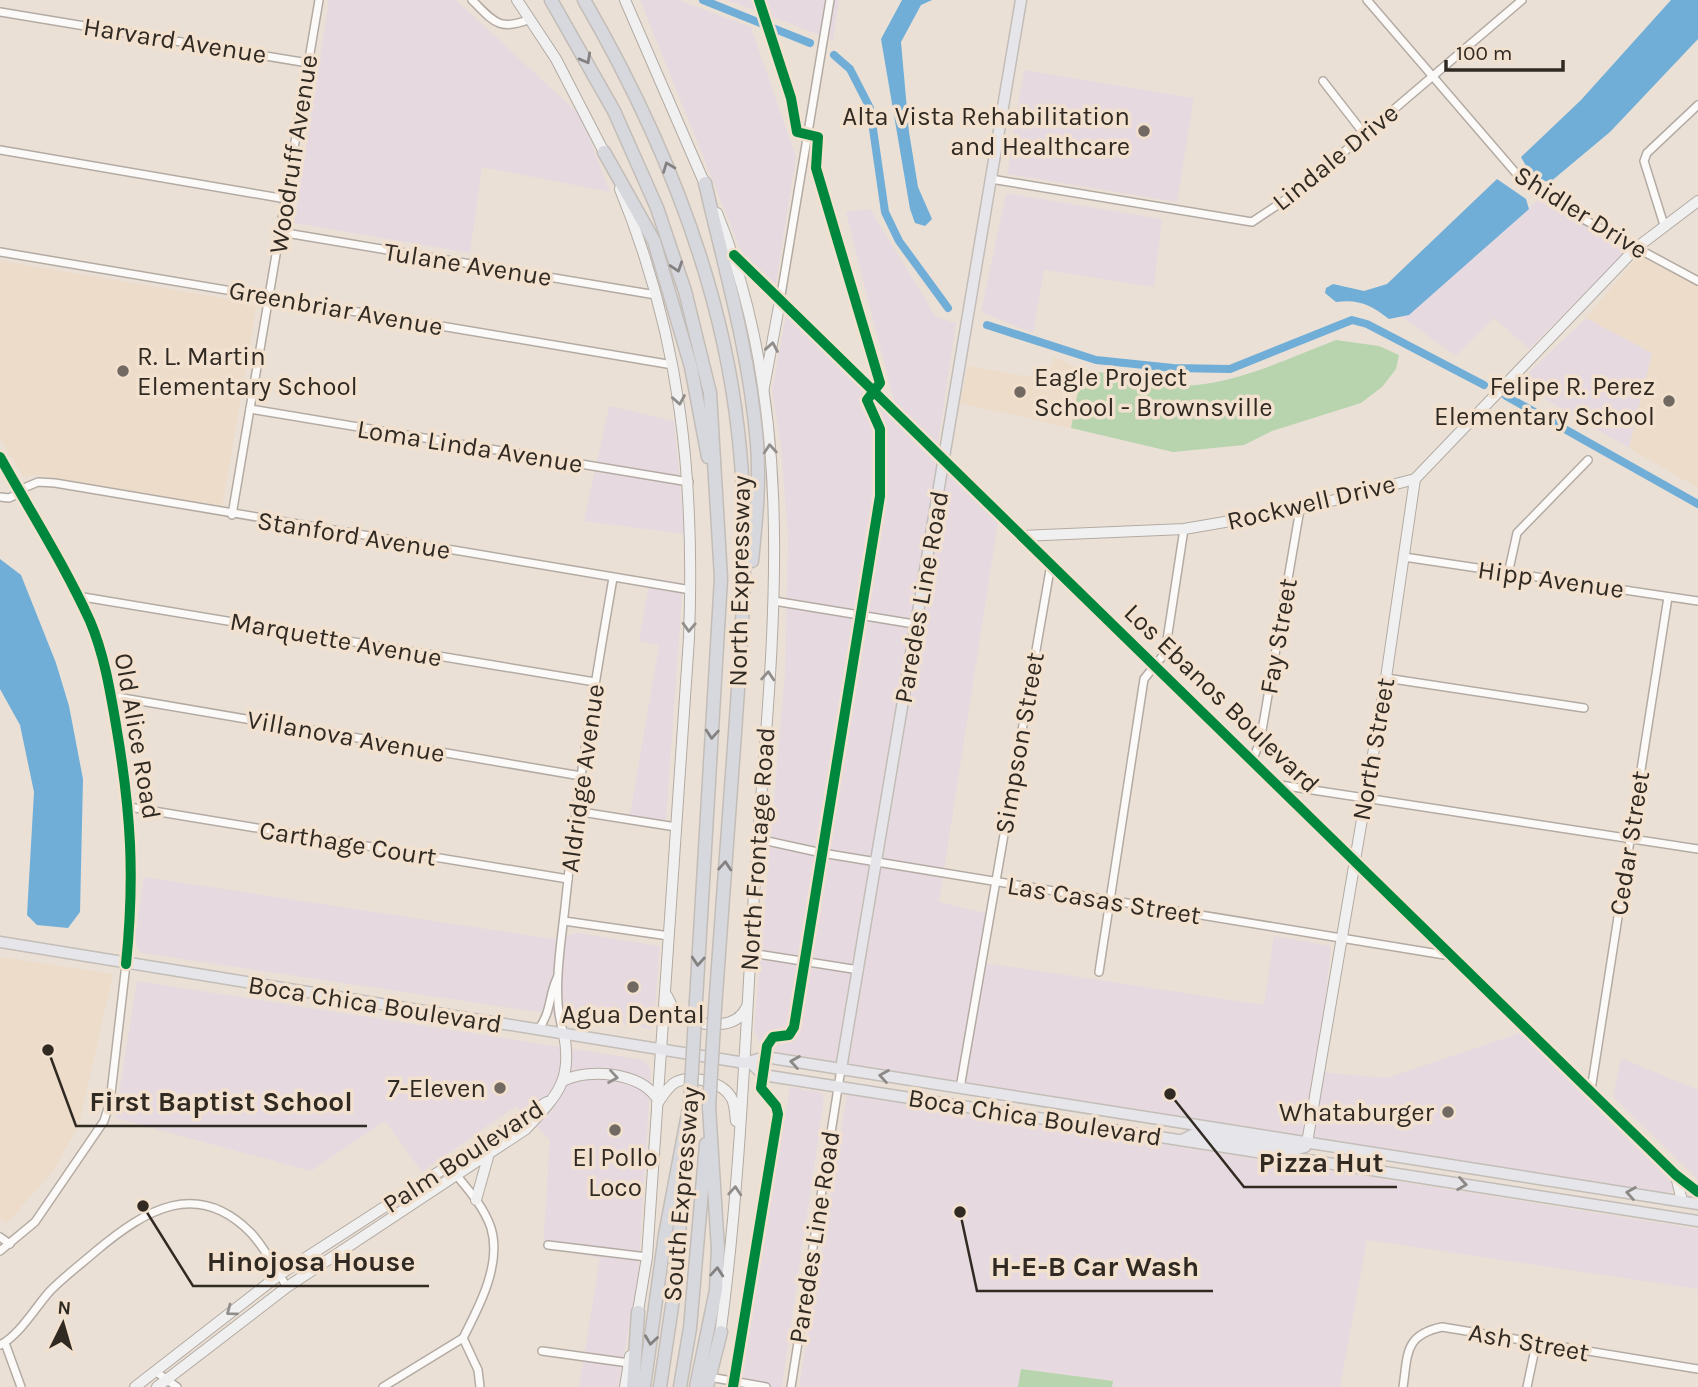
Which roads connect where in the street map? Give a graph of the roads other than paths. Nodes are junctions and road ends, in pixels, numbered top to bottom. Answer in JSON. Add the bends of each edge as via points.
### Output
{"nodes":[{"id":1,"x":319,"y":0,"type":"edge"},
{"id":2,"x":472,"y":0,"type":"edge"},
{"id":3,"x":517,"y":0,"type":"edge"},
{"id":4,"x":551,"y":0,"type":"edge"},
{"id":5,"x":584,"y":0,"type":"edge"},
{"id":6,"x":625,"y":0,"type":"edge"},
{"id":7,"x":830,"y":0,"type":"edge"},
{"id":8,"x":1021,"y":0,"type":"edge"},
{"id":9,"x":1367,"y":0,"type":"edge"},
{"id":10,"x":1522,"y":0,"type":"edge"},
{"id":11,"x":0,"y":12,"type":"edge"},
{"id":12,"x":530,"y":19,"type":"junction"},
{"id":13,"x":308,"y":63,"type":"junction"},
{"id":14,"x":1434,"y":78,"type":"junction"},
{"id":15,"x":1323,"y":81,"type":"dead end"},
{"id":16,"x":1698,"y":105,"type":"edge"},
{"id":17,"x":1365,"y":135,"type":"junction"},
{"id":18,"x":0,"y":150,"type":"edge"},
{"id":19,"x":604,"y":152,"type":"junction"},
{"id":20,"x":991,"y":179,"type":"junction"},
{"id":21,"x":705,"y":183,"type":"junction"},
{"id":22,"x":286,"y":199,"type":"junction"},
{"id":23,"x":1698,"y":201,"type":"edge"},
{"id":24,"x":1664,"y":225,"type":"junction"},
{"id":25,"x":280,"y":232,"type":"junction"},
{"id":26,"x":1636,"y":248,"type":"junction"},
{"id":27,"x":0,"y":252,"type":"edge"},
{"id":28,"x":734,"y":255,"type":"junction"},
{"id":29,"x":1698,"y":281,"type":"edge"},
{"id":30,"x":656,"y":295,"type":"junction"},
{"id":31,"x":269,"y":297,"type":"junction"},
{"id":32,"x":780,"y":301,"type":"junction"},
{"id":33,"x":673,"y":365,"type":"junction"},
{"id":34,"x":763,"y":392,"type":"junction"},
{"id":35,"x":250,"y":409,"type":"junction"},
{"id":36,"x":0,"y":457,"type":"edge"},
{"id":37,"x":1588,"y":460,"type":"dead end"},
{"id":38,"x":944,"y":462,"type":"junction"},
{"id":39,"x":1415,"y":479,"type":"junction"},
{"id":40,"x":689,"y":482,"type":"junction"},
{"id":41,"x":19,"y":492,"type":"junction"},
{"id":42,"x":0,"y":497,"type":"edge"},
{"id":43,"x":1300,"y":509,"type":"junction"},
{"id":44,"x":232,"y":515,"type":"junction"},
{"id":45,"x":1184,"y":529,"type":"junction"},
{"id":46,"x":720,"y":535,"type":"junction"},
{"id":47,"x":1021,"y":536,"type":"junction"},
{"id":48,"x":1404,"y":557,"type":"junction"},
{"id":49,"x":1051,"y":564,"type":"junction"},
{"id":50,"x":1508,"y":574,"type":"junction"},
{"id":51,"x":613,"y":578,"type":"junction"},
{"id":52,"x":691,"y":590,"type":"junction"},
{"id":53,"x":76,"y":596,"type":"junction"},
{"id":54,"x":1668,"y":597,"type":"junction"},
{"id":55,"x":774,"y":601,"type":"junction"},
{"id":56,"x":1698,"y":601,"type":"edge"},
{"id":57,"x":914,"y":624,"type":"junction"},
{"id":58,"x":1154,"y":665,"type":"junction"},
{"id":59,"x":1386,"y":678,"type":"junction"},
{"id":60,"x":595,"y":682,"type":"junction"},
{"id":61,"x":738,"y":690,"type":"junction"},
{"id":62,"x":111,"y":696,"type":"junction"},
{"id":63,"x":1584,"y":708,"type":"dead end"},
{"id":64,"x":1252,"y":761,"type":"junction"},
{"id":65,"x":581,"y":776,"type":"junction"},
{"id":66,"x":1280,"y":785,"type":"junction"},
{"id":67,"x":1365,"y":798,"type":"junction"},
{"id":68,"x":129,"y":807,"type":"junction"},
{"id":69,"x":575,"y":811,"type":"junction"},
{"id":70,"x":677,"y":827,"type":"junction"},
{"id":71,"x":758,"y":839,"type":"junction"},
{"id":72,"x":1630,"y":839,"type":"junction"},
{"id":73,"x":1698,"y":849,"type":"edge"},
{"id":74,"x":877,"y":860,"type":"junction"},
{"id":75,"x":1353,"y":861,"type":"junction"},
{"id":76,"x":568,"y":879,"type":"junction"},
{"id":77,"x":994,"y":881,"type":"junction"},
{"id":78,"x":1110,"y":901,"type":"junction"},
{"id":79,"x":564,"y":921,"type":"junction"},
{"id":80,"x":669,"y":936,"type":"junction"},
{"id":81,"x":1342,"y":939,"type":"junction"},
{"id":82,"x":0,"y":942,"type":"edge"},
{"id":83,"x":751,"y":953,"type":"junction"},
{"id":84,"x":1451,"y":956,"type":"junction"},
{"id":85,"x":125,"y":964,"type":"junction"},
{"id":86,"x":859,"y":970,"type":"junction"},
{"id":87,"x":1099,"y":972,"type":"dead end"},
{"id":88,"x":558,"y":978,"type":"junction"},
{"id":89,"x":666,"y":985,"type":"junction"},
{"id":90,"x":696,"y":1001,"type":"joint"},
{"id":91,"x":748,"y":1002,"type":"junction"},
{"id":92,"x":538,"y":1030,"type":"junction"},
{"id":93,"x":564,"y":1034,"type":"junction"},
{"id":94,"x":660,"y":1049,"type":"junction"},
{"id":95,"x":748,"y":1063,"type":"junction"},
{"id":96,"x":841,"y":1069,"type":"junction"},
{"id":97,"x":565,"y":1080,"type":"junction"},
{"id":98,"x":838,"y":1086,"type":"junction"},
{"id":99,"x":960,"y":1088,"type":"junction"},
{"id":100,"x":1591,"y":1090,"type":"junction"},
{"id":101,"x":554,"y":1098,"type":"junction"},
{"id":102,"x":656,"y":1101,"type":"junction"},
{"id":103,"x":690,"y":1103,"type":"junction"},
{"id":104,"x":709,"y":1107,"type":"junction"},
{"id":105,"x":739,"y":1135,"type":"junction"},
{"id":106,"x":1182,"y":1140,"type":"junction"},
{"id":107,"x":1307,"y":1143,"type":"junction"},
{"id":108,"x":489,"y":1155,"type":"junction"},
{"id":109,"x":1314,"y":1161,"type":"junction"},
{"id":110,"x":1441,"y":1163,"type":"junction"},
{"id":111,"x":447,"y":1165,"type":"junction"},
{"id":112,"x":1676,"y":1175,"type":"junction"},
{"id":113,"x":457,"y":1177,"type":"junction"},
{"id":114,"x":1697,"y":1189,"type":"edge"},
{"id":115,"x":476,"y":1200,"type":"junction"},
{"id":116,"x":1682,"y":1201,"type":"junction"},
{"id":117,"x":1698,"y":1204,"type":"edge"},
{"id":118,"x":1698,"y":1221,"type":"edge"},
{"id":119,"x":0,"y":1237,"type":"edge"},
{"id":120,"x":9,"y":1244,"type":"junction"},
{"id":121,"x":548,"y":1245,"type":"dead end"},
{"id":122,"x":0,"y":1251,"type":"edge"},
{"id":123,"x":648,"y":1257,"type":"junction"},
{"id":124,"x":279,"y":1275,"type":"junction"},
{"id":125,"x":287,"y":1287,"type":"junction"},
{"id":126,"x":638,"y":1312,"type":"junction"},
{"id":127,"x":721,"y":1332,"type":"joint"},
{"id":128,"x":463,"y":1338,"type":"junction"},
{"id":129,"x":2,"y":1344,"type":"edge"},
{"id":130,"x":1536,"y":1344,"type":"junction"},
{"id":131,"x":542,"y":1351,"type":"dead end"},
{"id":132,"x":629,"y":1363,"type":"junction"},
{"id":133,"x":1698,"y":1368,"type":"edge"},
{"id":134,"x":155,"y":1371,"type":"junction"},
{"id":135,"x":166,"y":1380,"type":"junction"},
{"id":136,"x":712,"y":1384,"type":"edge"},
{"id":137,"x":21,"y":1387,"type":"edge"},
{"id":138,"x":135,"y":1387,"type":"edge"},
{"id":139,"x":157,"y":1387,"type":"edge"},
{"id":140,"x":177,"y":1387,"type":"edge"},
{"id":141,"x":383,"y":1387,"type":"edge"},
{"id":142,"x":480,"y":1387,"type":"edge"},
{"id":143,"x":625,"y":1387,"type":"edge"},
{"id":144,"x":633,"y":1387,"type":"edge"},
{"id":145,"x":644,"y":1387,"type":"edge"},
{"id":146,"x":660,"y":1387,"type":"edge"},
{"id":147,"x":680,"y":1387,"type":"edge"},
{"id":148,"x":696,"y":1387,"type":"edge"},
{"id":149,"x":766,"y":1387,"type":"edge"},
{"id":150,"x":791,"y":1387,"type":"edge"},
{"id":151,"x":1403,"y":1387,"type":"edge"},
{"id":152,"x":1527,"y":1387,"type":"edge"}],
"edges":[{"from":1,"to":13,"type":"street","name":"Woodruff Avenue"},
{"from":2,"to":12,"type":"street","via":[[500,25],[513,26]]},
{"from":3,"to":12,"type":"main road","name":"North Expressway"},
{"from":4,"to":46,"type":"highway","name":"North Expressway","one_way":true,"via":[[637,159],[685,290],[710,393]]},
{"from":61,"to":5,"type":"highway","name":"North Expressway","one_way":true,"via":[[745,528],[731,381],[711,290],[655,134]]},
{"from":6,"to":21,"type":"main road","name":"North Frontage Road"},
{"from":7,"to":32,"type":"street"},
{"from":8,"to":20,"type":"main road","name":"Paredes Line Road"},
{"from":9,"to":14,"type":"street","name":"Shidler Drive"},
{"from":10,"to":14,"type":"street","name":"Lindale Drive"},
{"from":11,"to":13,"type":"street","name":"Harvard Avenue"},
{"from":12,"to":19,"type":"main road","name":"North Expressway","via":[[583,107]]},
{"from":13,"to":22,"type":"street","name":"Woodruff Avenue"},
{"from":14,"to":17,"type":"street","name":"Lindale Drive"},
{"from":14,"to":26,"type":"street","name":"Shidler Drive","via":[[1521,179]]},
{"from":15,"to":17,"type":"street"},
{"from":16,"to":24,"type":"street","via":[[1644,161]]},
{"from":17,"to":20,"type":"street","name":"Lindale Drive","via":[[1297,192],[1252,222]]},
{"from":18,"to":22,"type":"street"},
{"from":19,"to":30,"type":"main road","name":"North Expressway"},
{"from":19,"to":46,"type":"highway","via":[[654,241],[671,294],[691,367]]},
{"from":20,"to":38,"type":"main road","name":"Paredes Line Road"},
{"from":21,"to":28,"type":"main road","name":"North Frontage Road"},
{"from":21,"to":61,"type":"highway","via":[[744,350],[757,444],[758,509]]},
{"from":22,"to":25,"type":"street","name":"Woodruff Avenue"},
{"from":23,"to":24,"type":"main road","name":"Rockwell Drive"},
{"from":24,"to":26,"type":"main road","name":"Rockwell Drive"},
{"from":25,"to":30,"type":"street","name":"Tulane Avenue"},
{"from":25,"to":31,"type":"street","name":"Woodruff Avenue"},
{"from":26,"to":29,"type":"street","name":"Shidler Drive"},
{"from":26,"to":39,"type":"main road","name":"Rockwell Drive"},
{"from":27,"to":31,"type":"street","name":"Greenbriar Avenue"},
{"from":28,"to":32,"type":"main road","name":"Los Ebanos Boulevard"},
{"from":28,"to":34,"type":"main road","name":"North Frontage Road"},
{"from":30,"to":33,"type":"main road","name":"North Expressway"},
{"from":31,"to":33,"type":"street","name":"Greenbriar Avenue"},
{"from":31,"to":35,"type":"street","name":"Woodruff Avenue"},
{"from":34,"to":32,"type":"main road","one_way":true},
{"from":32,"to":38,"type":"main road","name":"Los Ebanos Boulevard"},
{"from":33,"to":40,"type":"main road","name":"North Expressway","one_way":true},
{"from":55,"to":34,"type":"main road","name":"North Frontage Road","one_way":true,"via":[[776,537]]},
{"from":35,"to":40,"type":"street","name":"Loma Linda Avenue"},
{"from":35,"to":44,"type":"street","name":"Woodruff Avenue"},
{"from":36,"to":41,"type":"main road","name":"Old Alice Road"},
{"from":37,"to":50,"type":"street","via":[[1517,533]]},
{"from":38,"to":47,"type":"main road","name":"Los Ebanos Boulevard"},
{"from":38,"to":57,"type":"main road","name":"Paredes Line Road"},
{"from":39,"to":43,"type":"main road","name":"Rockwell Drive"},
{"from":39,"to":48,"type":"main road","name":"North Street"},
{"from":40,"to":52,"type":"main road","name":"North Expressway"},
{"from":41,"to":42,"type":"street","name":"Stanford Avenue"},
{"from":41,"to":44,"type":"street","name":"Stanford Avenue","via":[[38,482],[55,483]]},
{"from":41,"to":53,"type":"main road","name":"Old Alice Road"},
{"from":43,"to":45,"type":"main road","name":"Rockwell Drive"},
{"from":43,"to":64,"type":"street","name":"Fay Street","via":[[1260,742]]},
{"from":44,"to":51,"type":"street","name":"Stanford Avenue"},
{"from":45,"to":47,"type":"main road","name":"Rockwell Drive"},
{"from":45,"to":58,"type":"street","via":[[1165,653]]},
{"from":46,"to":90,"type":"highway","name":"North Expressway","one_way":true},
{"from":47,"to":49,"type":"main road","name":"Los Ebanos Boulevard"},
{"from":48,"to":50,"type":"street","name":"Hipp Avenue"},
{"from":48,"to":59,"type":"main road","name":"North Street"},
{"from":49,"to":58,"type":"main road","name":"Los Ebanos Boulevard"},
{"from":49,"to":77,"type":"street","name":"Simpson Street"},
{"from":50,"to":54,"type":"street","name":"Hipp Avenue"},
{"from":51,"to":52,"type":"street","name":"Stanford Avenue"},
{"from":51,"to":60,"type":"street","name":"Aldridge Avenue"},
{"from":52,"to":70,"type":"main road","name":"North Expressway","one_way":true},
{"from":53,"to":60,"type":"street","name":"Marquette Avenue"},
{"from":53,"to":62,"type":"main road","name":"Old Alice Road","via":[[99,644]]},
{"from":54,"to":56,"type":"street","name":"Hipp Avenue"},
{"from":54,"to":72,"type":"street","name":"Cedar Street"},
{"from":55,"to":57,"type":"street"},
{"from":71,"to":55,"type":"main road","name":"North Frontage Road","one_way":true},
{"from":57,"to":74,"type":"main road","name":"Paredes Line Road"},
{"from":58,"to":64,"type":"main road","name":"Los Ebanos Boulevard"},
{"from":58,"to":78,"type":"street","via":[[1144,679]]},
{"from":59,"to":63,"type":"street"},
{"from":59,"to":67,"type":"main road","name":"North Street"},
{"from":60,"to":65,"type":"street","name":"Aldridge Avenue"},
{"from":104,"to":61,"type":"highway","name":"North Expressway","one_way":true,"bridge":true},
{"from":62,"to":65,"type":"street","name":"Villanova Avenue"},
{"from":62,"to":68,"type":"main road","name":"Old Alice Road"},
{"from":64,"to":66,"type":"main road","name":"Los Ebanos Boulevard"},
{"from":65,"to":69,"type":"street","name":"Aldridge Avenue"},
{"from":66,"to":67,"type":"street"},
{"from":66,"to":75,"type":"main road","name":"Los Ebanos Boulevard"},
{"from":67,"to":72,"type":"street"},
{"from":67,"to":75,"type":"main road","name":"North Street"},
{"from":68,"to":76,"type":"street","name":"Carthage Court"},
{"from":68,"to":85,"type":"main road","name":"Old Alice Road","via":[[133,881]]},
{"from":69,"to":70,"type":"street"},
{"from":69,"to":76,"type":"street","name":"Aldridge Avenue"},
{"from":70,"to":80,"type":"main road","name":"North Expressway"},
{"from":71,"to":74,"type":"street","name":"Las Casas Street"},
{"from":71,"to":83,"type":"main road","name":"North Frontage Road"},
{"from":72,"to":73,"type":"street"},
{"from":72,"to":100,"type":"street","name":"Cedar Street"},
{"from":74,"to":77,"type":"street","name":"Las Casas Street"},
{"from":74,"to":86,"type":"main road","name":"Paredes Line Road"},
{"from":75,"to":81,"type":"main road","name":"North Street"},
{"from":75,"to":84,"type":"main road","name":"Los Ebanos Boulevard"},
{"from":76,"to":79,"type":"street","name":"Aldridge Avenue"},
{"from":77,"to":78,"type":"street","name":"Las Casas Street"},
{"from":77,"to":99,"type":"street","name":"Simpson Street"},
{"from":78,"to":81,"type":"street","name":"Las Casas Street"},
{"from":78,"to":87,"type":"street"},
{"from":79,"to":80,"type":"street"},
{"from":79,"to":88,"type":"street","name":"Aldridge Avenue"},
{"from":80,"to":89,"type":"main road","name":"North Expressway"},
{"from":81,"to":84,"type":"street","name":"Las Casas Street"},
{"from":81,"to":107,"type":"main road","name":"North Street"},
{"from":82,"to":85,"type":"main road","name":"Boca Chica Boulevard"},
{"from":83,"to":86,"type":"street"},
{"from":83,"to":91,"type":"main road","name":"North Frontage Road"},
{"from":84,"to":100,"type":"main road","name":"Los Ebanos Boulevard"},
{"from":85,"to":92,"type":"main road","name":"Boca Chica Boulevard"},
{"from":85,"to":120,"type":"street","name":"Old Alice Road","via":[[104,1121],[35,1223]]},
{"from":86,"to":96,"type":"main road","name":"Paredes Line Road"},
{"from":88,"to":92,"type":"street","name":"Aldridge Avenue","via":[[549,1016]]},
{"from":88,"to":93,"type":"street","name":"Aldridge Avenue","via":[[558,1018]]},
{"from":89,"to":91,"type":"main road","via":[[673,1011],[683,1019],[729,1024],[741,1017]]},
{"from":89,"to":94,"type":"main road","name":"North Expressway"},
{"from":90,"to":103,"type":"highway","name":"South Expressway","bridge":true},
{"from":91,"to":95,"type":"main road","name":"North Frontage Road"},
{"from":92,"to":93,"type":"main road","name":"Boca Chica Boulevard"},
{"from":93,"to":94,"type":"main road","name":"Boca Chica Boulevard"},
{"from":93,"to":97,"type":"main road","name":"Palm Boulevard"},
{"from":94,"to":95,"type":"main road","name":"Boca Chica Boulevard"},
{"from":94,"to":102,"type":"main road","name":"South Expressway"},
{"from":96,"to":95,"type":"main road","name":"Boca Chica Boulevard","one_way":true,"via":[[765,1057]]},
{"from":95,"to":98,"type":"main road","name":"Boca Chica Boulevard","via":[[763,1074]]},
{"from":95,"to":105,"type":"main road","name":"North Frontage Road"},
{"from":96,"to":98,"type":"street","name":"Paredes Line Road"},
{"from":99,"to":96,"type":"main road","name":"Boca Chica Boulevard","one_way":true},
{"from":97,"to":101,"type":"main road","name":"Palm Boulevard"},
{"from":97,"to":102,"type":"main road","one_way":true,"via":[[585,1074],[636,1081],[646,1086]]},
{"from":98,"to":106,"type":"main road","name":"Boca Chica Boulevard"},
{"from":98,"to":150,"type":"street","name":"Paredes Line Road"},
{"from":99,"to":107,"type":"main road","name":"Boca Chica Boulevard"},
{"from":100,"to":112,"type":"main road","name":"Los Ebanos Boulevard"},
{"from":101,"to":108,"type":"main road","name":"Palm Boulevard","via":[[526,1129]]},
{"from":101,"to":111,"type":"main road","name":"Palm Boulevard"},
{"from":102,"to":105,"type":"main road","via":[[676,1082],[710,1082],[733,1100]]},
{"from":102,"to":123,"type":"main road","name":"South Expressway"},
{"from":103,"to":145,"type":"highway","one_way":true,"via":[[665,1235]]},
{"from":103,"to":146,"type":"highway","name":"South Expressway","via":[[675,1286]]},
{"from":104,"to":147,"type":"highway","name":"South Expressway","via":[[690,1328]]},
{"from":148,"to":104,"type":"highway","one_way":true,"via":[[716,1290],[718,1250]]},
{"from":127,"to":105,"type":"main road","name":"North Frontage Road","one_way":true},
{"from":106,"to":107,"type":"main road","via":[[1194,1134],[1293,1150]]},
{"from":106,"to":109,"type":"main road","name":"Boca Chica Boulevard"},
{"from":107,"to":110,"type":"main road","name":"Boca Chica Boulevard"},
{"from":108,"to":113,"type":"main road","name":"Palm Boulevard"},
{"from":108,"to":115,"type":"main road"},
{"from":109,"to":110,"type":"main road","via":[[1322,1152],[1432,1169]]},
{"from":109,"to":118,"type":"main road","name":"Boca Chica Boulevard","one_way":true},
{"from":116,"to":110,"type":"main road","name":"Boca Chica Boulevard","one_way":true},
{"from":111,"to":113,"type":"street"},
{"from":111,"to":124,"type":"main road","name":"Palm Boulevard"},
{"from":112,"to":114,"type":"main road","name":"Los Ebanos Boulevard"},
{"from":112,"to":116,"type":"main road"},
{"from":113,"to":115,"type":"street"},
{"from":113,"to":125,"type":"main road","name":"Palm Boulevard"},
{"from":115,"to":128,"type":"street","via":[[491,1229],[493,1262]]},
{"from":116,"to":117,"type":"main road","name":"Boca Chica Boulevard"},
{"from":119,"to":120,"type":"street"},
{"from":120,"to":122,"type":"street","name":"Old Alice Road"},
{"from":121,"to":123,"type":"street"},
{"from":123,"to":126,"type":"main road","name":"South Expressway"},
{"from":124,"to":125,"type":"street"},
{"from":124,"to":129,"type":"street","via":[[253,1235],[218,1210],[190,1203],[160,1207],[118,1232],[58,1283]]},
{"from":124,"to":134,"type":"main road","name":"Palm Boulevard","one_way":true},
{"from":125,"to":135,"type":"main road","name":"Palm Boulevard"},
{"from":126,"to":132,"type":"main road","name":"South Expressway"},
{"from":126,"to":144,"type":"highway"},
{"from":127,"to":136,"type":"highway"},
{"from":128,"to":141,"type":"street"},
{"from":128,"to":142,"type":"street","via":[[478,1370]]},
{"from":129,"to":137,"type":"street"},
{"from":130,"to":133,"type":"street","name":"Ash Street"},
{"from":130,"to":151,"type":"street","name":"Ash Street","via":[[1442,1327],[1421,1331],[1410,1344]]},
{"from":130,"to":152,"type":"street"},
{"from":131,"to":132,"type":"street"},
{"from":132,"to":143,"type":"main road","name":"South Expressway"},
{"from":134,"to":135,"type":"street"},
{"from":134,"to":138,"type":"main road","name":"Palm Boulevard"},
{"from":135,"to":139,"type":"main road","name":"Palm Boulevard"},
{"from":135,"to":140,"type":"street"},
{"from":136,"to":149,"type":"street"}]}
